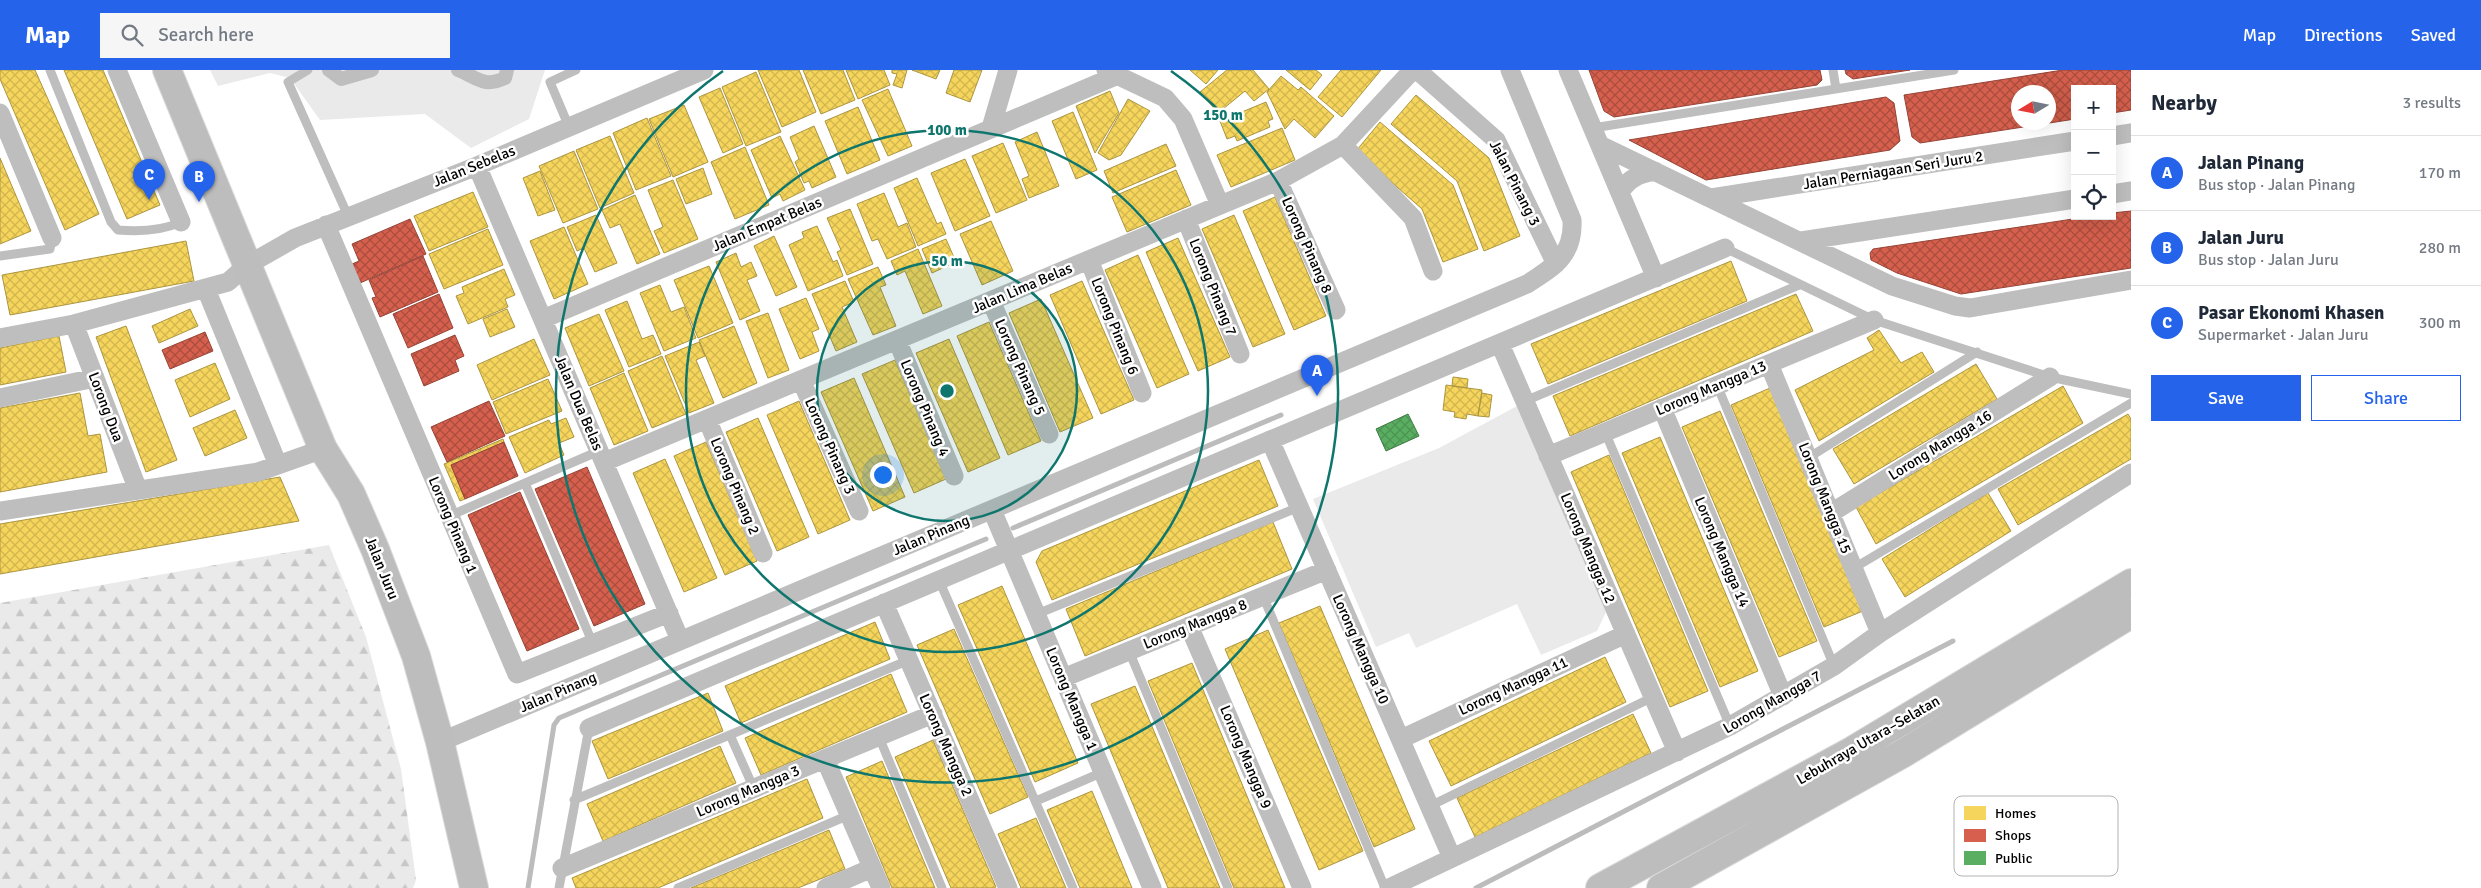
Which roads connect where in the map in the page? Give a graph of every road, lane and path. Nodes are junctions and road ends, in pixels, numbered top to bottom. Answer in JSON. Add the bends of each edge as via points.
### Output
{"nodes":[{"id":1,"x":50,"y":70,"type":"edge"},
{"id":2,"x":117,"y":70,"type":"edge"},
{"id":3,"x":167,"y":70,"type":"edge"},
{"id":4,"x":308,"y":70,"type":"edge"},
{"id":5,"x":329,"y":70,"type":"edge"},
{"id":6,"x":372,"y":70,"type":"edge"},
{"id":7,"x":458,"y":70,"type":"edge"},
{"id":8,"x":508,"y":70,"type":"edge"},
{"id":9,"x":576,"y":70,"type":"edge"},
{"id":10,"x":1008,"y":70,"type":"edge"},
{"id":11,"x":1410,"y":70,"type":"edge"},
{"id":12,"x":1417,"y":70,"type":"edge"},
{"id":13,"x":1510,"y":70,"type":"edge"},
{"id":14,"x":1568,"y":70,"type":"edge"},
{"id":15,"x":1833,"y":70,"type":"edge"},
{"id":16,"x":1954,"y":70,"type":"edge"},
{"id":17,"x":697,"y":71,"type":"edge"},
{"id":18,"x":1111,"y":72,"type":"edge"},
{"id":19,"x":563,"y":73,"type":"edge"},
{"id":20,"x":1836,"y":89,"type":"junction"},
{"id":21,"x":0,"y":112,"type":"edge"},
{"id":22,"x":569,"y":127,"type":"junction"},
{"id":23,"x":991,"y":128,"type":"junction"},
{"id":24,"x":2131,"y":133,"type":"edge"},
{"id":25,"x":2116,"y":135,"type":"edge"},
{"id":26,"x":1596,"y":136,"type":"junction"},
{"id":27,"x":2071,"y":142,"type":"edge"},
{"id":28,"x":1343,"y":145,"type":"junction"},
{"id":29,"x":477,"y":166,"type":"junction"},
{"id":30,"x":1655,"y":170,"type":"junction"},
{"id":31,"x":1278,"y":181,"type":"junction"},
{"id":32,"x":2131,"y":191,"type":"edge"},
{"id":33,"x":1620,"y":192,"type":"junction"},
{"id":34,"x":2116,"y":193,"type":"edge"},
{"id":35,"x":1711,"y":198,"type":"junction"},
{"id":36,"x":2071,"y":201,"type":"edge"},
{"id":37,"x":1220,"y":205,"type":"junction"},
{"id":38,"x":348,"y":216,"type":"junction"},
{"id":39,"x":1186,"y":220,"type":"junction"},
{"id":40,"x":181,"y":222,"type":"joint"},
{"id":41,"x":326,"y":225,"type":"junction"},
{"id":42,"x":52,"y":238,"type":"joint"},
{"id":43,"x":1801,"y":241,"type":"junction"},
{"id":44,"x":1725,"y":248,"type":"joint"},
{"id":45,"x":0,"y":256,"type":"edge"},
{"id":46,"x":1089,"y":260,"type":"junction"},
{"id":47,"x":1556,"y":264,"type":"junction"},
{"id":48,"x":246,"y":266,"type":"junction"},
{"id":49,"x":1432,"y":270,"type":"dead end"},
{"id":50,"x":1656,"y":278,"type":"junction"},
{"id":51,"x":2131,"y":280,"type":"edge"},
{"id":52,"x":1799,"y":285,"type":"junction"},
{"id":53,"x":206,"y":290,"type":"junction"},
{"id":54,"x":991,"y":301,"type":"junction"},
{"id":55,"x":1336,"y":310,"type":"dead end"},
{"id":56,"x":543,"y":319,"type":"junction"},
{"id":57,"x":1874,"y":320,"type":"junction"},
{"id":58,"x":74,"y":324,"type":"junction"},
{"id":59,"x":0,"y":338,"type":"edge"},
{"id":60,"x":897,"y":340,"type":"junction"},
{"id":61,"x":1500,"y":344,"type":"junction"},
{"id":62,"x":1977,"y":352,"type":"junction"},
{"id":63,"x":1240,"y":354,"type":"dead end"},
{"id":64,"x":1769,"y":364,"type":"junction"},
{"id":65,"x":2050,"y":377,"type":"junction"},
{"id":66,"x":95,"y":378,"type":"junction"},
{"id":67,"x":801,"y":380,"type":"junction"},
{"id":68,"x":1717,"y":385,"type":"junction"},
{"id":69,"x":1142,"y":393,"type":"dead end"},
{"id":70,"x":2131,"y":394,"type":"edge"},
{"id":71,"x":0,"y":398,"type":"edge"},
{"id":72,"x":1525,"y":401,"type":"junction"},
{"id":73,"x":2131,"y":403,"type":"edge"},
{"id":74,"x":1662,"y":408,"type":"junction"},
{"id":75,"x":707,"y":419,"type":"junction"},
{"id":76,"x":1604,"y":432,"type":"junction"},
{"id":77,"x":1049,"y":434,"type":"dead end"},
{"id":78,"x":1270,"y":440,"type":"junction"},
{"id":79,"x":323,"y":449,"type":"junction"},
{"id":80,"x":1548,"y":456,"type":"junction"},
{"id":81,"x":602,"y":457,"type":"junction"},
{"id":82,"x":1808,"y":458,"type":"junction"},
{"id":83,"x":278,"y":465,"type":"junction"},
{"id":84,"x":2131,"y":473,"type":"edge"},
{"id":85,"x":954,"y":476,"type":"dead end"},
{"id":86,"x":525,"y":483,"type":"junction"},
{"id":87,"x":138,"y":490,"type":"junction"},
{"id":88,"x":1299,"y":507,"type":"junction"},
{"id":89,"x":992,"y":510,"type":"junction"},
{"id":90,"x":0,"y":511,"type":"edge"},
{"id":91,"x":859,"y":511,"type":"dead end"},
{"id":92,"x":1831,"y":513,"type":"junction"},
{"id":93,"x":449,"y":516,"type":"junction"},
{"id":94,"x":1009,"y":550,"type":"junction"},
{"id":95,"x":763,"y":553,"type":"dead end"},
{"id":96,"x":1854,"y":568,"type":"junction"},
{"id":97,"x":1327,"y":570,"type":"junction"},
{"id":98,"x":938,"y":580,"type":"junction"},
{"id":99,"x":2131,"y":582,"type":"edge"},
{"id":100,"x":1263,"y":596,"type":"junction"},
{"id":101,"x":884,"y":603,"type":"junction"},
{"id":102,"x":669,"y":613,"type":"junction"},
{"id":103,"x":1037,"y":614,"type":"junction"},
{"id":104,"x":2131,"y":614,"type":"edge"},
{"id":105,"x":1189,"y":626,"type":"junction"},
{"id":106,"x":1880,"y":632,"type":"junction"},
{"id":107,"x":1626,"y":634,"type":"junction"},
{"id":108,"x":680,"y":640,"type":"junction"},
{"id":109,"x":593,"y":644,"type":"junction"},
{"id":110,"x":1129,"y":651,"type":"junction"},
{"id":111,"x":909,"y":660,"type":"junction"},
{"id":112,"x":1834,"y":666,"type":"junction"},
{"id":113,"x":1063,"y":678,"type":"junction"},
{"id":114,"x":1783,"y":696,"type":"junction"},
{"id":115,"x":1653,"y":697,"type":"junction"},
{"id":116,"x":933,"y":714,"type":"junction"},
{"id":117,"x":1730,"y":726,"type":"junction"},
{"id":118,"x":589,"y":728,"type":"joint"},
{"id":119,"x":730,"y":735,"type":"junction"},
{"id":120,"x":879,"y":737,"type":"junction"},
{"id":121,"x":1401,"y":739,"type":"junction"},
{"id":122,"x":440,"y":742,"type":"junction"},
{"id":123,"x":1677,"y":752,"type":"junction"},
{"id":124,"x":826,"y":759,"type":"junction"},
{"id":125,"x":1102,"y":772,"type":"junction"},
{"id":126,"x":754,"y":788,"type":"junction"},
{"id":127,"x":574,"y":800,"type":"junction"},
{"id":128,"x":1036,"y":801,"type":"junction"},
{"id":129,"x":1430,"y":806,"type":"junction"},
{"id":130,"x":849,"y":815,"type":"junction"},
{"id":131,"x":1452,"y":858,"type":"junction"},
{"id":132,"x":562,"y":868,"type":"junction"},
{"id":133,"x":872,"y":868,"type":"junction"},
{"id":134,"x":474,"y":888,"type":"edge"},
{"id":135,"x":560,"y":888,"type":"edge"},
{"id":136,"x":678,"y":888,"type":"edge"},
{"id":137,"x":826,"y":888,"type":"edge"},
{"id":138,"x":881,"y":888,"type":"edge"},
{"id":139,"x":942,"y":888,"type":"edge"},
{"id":140,"x":1008,"y":888,"type":"edge"},
{"id":141,"x":1073,"y":888,"type":"edge"},
{"id":142,"x":1152,"y":888,"type":"edge"},
{"id":143,"x":1228,"y":888,"type":"edge"},
{"id":144,"x":1302,"y":888,"type":"edge"},
{"id":145,"x":1387,"y":888,"type":"edge"},
{"id":146,"x":1600,"y":888,"type":"edge"},
{"id":147,"x":1660,"y":888,"type":"edge"}],
"edges":[{"from":1,"to":40,"type":"lane","via":[[114,226],[118,230],[136,232],[168,228]]},
{"from":2,"to":40,"type":"street"},
{"from":3,"to":48,"type":"main road","name":"Jalan Juru"},
{"from":4,"to":38,"type":"lane","via":[[288,82]]},
{"from":5,"to":6,"type":"street","via":[[341,79]]},
{"from":7,"to":8,"type":"street","via":[[482,83],[493,84],[505,78]]},
{"from":9,"to":19,"type":"lane"},
{"from":10,"to":23,"type":"street"},
{"from":11,"to":28,"type":"street","name":"Jalan Lima Belas"},
{"from":12,"to":47,"type":"street","name":"Jalan Pinang 3","via":[[1496,140]]},
{"from":13,"to":47,"type":"street","name":"Jalan Pinang","via":[[1572,220],[1570,246]]},
{"from":14,"to":26,"type":"street"},
{"from":15,"to":20,"type":"lane"},
{"from":16,"to":20,"type":"lane"},
{"from":17,"to":22,"type":"street","name":"Jalan Sebelas"},
{"from":18,"to":23,"type":"street","name":"Jalan Empat Belas"},
{"from":18,"to":37,"type":"street","via":[[1165,98],[1183,119]]},
{"from":19,"to":22,"type":"lane","via":[[550,82]]},
{"from":20,"to":26,"type":"lane"},
{"from":21,"to":42,"type":"street"},
{"from":22,"to":29,"type":"street","name":"Jalan Sebelas"},
{"from":23,"to":56,"type":"street","name":"Jalan Empat Belas"},
{"from":24,"to":25,"type":"street"},
{"from":26,"to":30,"type":"street"},
{"from":26,"to":33,"type":"street"},
{"from":27,"to":35,"type":"street","name":"Jalan Perniagaan Seri Juru 2"},
{"from":28,"to":31,"type":"street","name":"Jalan Lima Belas"},
{"from":28,"to":49,"type":"street","via":[[1413,218]]},
{"from":29,"to":38,"type":"street","name":"Jalan Sebelas"},
{"from":29,"to":56,"type":"street","name":"Jalan Dua Belas"},
{"from":30,"to":33,"type":"street","via":[[1627,181]]},
{"from":30,"to":35,"type":"street"},
{"from":31,"to":37,"type":"street","name":"Jalan Lima Belas"},
{"from":31,"to":55,"type":"street","name":"Lorong Pinang 8"},
{"from":32,"to":34,"type":"street"},
{"from":33,"to":50,"type":"street"},
{"from":35,"to":43,"type":"street"},
{"from":36,"to":43,"type":"street"},
{"from":37,"to":39,"type":"street","name":"Jalan Lima Belas"},
{"from":38,"to":41,"type":"street","name":"Jalan Sebelas"},
{"from":39,"to":46,"type":"street","name":"Jalan Lima Belas"},
{"from":39,"to":63,"type":"street","name":"Lorong Pinang 7"},
{"from":41,"to":48,"type":"street","name":"Jalan Sebelas","via":[[295,238]]},
{"from":41,"to":93,"type":"street","name":"Lorong Pinang 1"},
{"from":42,"to":45,"type":"lane","via":[[50,249]]},
{"from":43,"to":51,"type":"street","via":[[1892,286],[1970,308]]},
{"from":44,"to":50,"type":"street"},
{"from":44,"to":52,"type":"lane"},
{"from":46,"to":54,"type":"street","name":"Jalan Lima Belas"},
{"from":46,"to":69,"type":"street","name":"Lorong Pinang 6"},
{"from":47,"to":89,"type":"street","name":"Jalan Pinang","via":[[1527,284]]},
{"from":48,"to":53,"type":"street","name":"Jalan Sebelas","via":[[228,282]]},
{"from":48,"to":79,"type":"main road","name":"Jalan Juru"},
{"from":50,"to":61,"type":"street"},
{"from":52,"to":57,"type":"lane"},
{"from":52,"to":72,"type":"lane"},
{"from":53,"to":58,"type":"street","name":"Jalan Sebelas"},
{"from":53,"to":83,"type":"street"},
{"from":54,"to":60,"type":"street","name":"Jalan Lima Belas"},
{"from":54,"to":77,"type":"street","name":"Lorong Pinang 5"},
{"from":56,"to":81,"type":"street","name":"Jalan Dua Belas"},
{"from":57,"to":62,"type":"lane"},
{"from":57,"to":64,"type":"street","name":"Lorong Mangga 13"},
{"from":58,"to":59,"type":"street","name":"Jalan Sebelas"},
{"from":58,"to":66,"type":"street","name":"Lorong Dua"},
{"from":60,"to":67,"type":"street","name":"Jalan Lima Belas"},
{"from":60,"to":85,"type":"street","name":"Lorong Pinang 4"},
{"from":61,"to":72,"type":"street","name":"Lorong Mangga 12"},
{"from":61,"to":78,"type":"street"},
{"from":62,"to":65,"type":"lane"},
{"from":62,"to":82,"type":"lane"},
{"from":64,"to":68,"type":"street","name":"Lorong Mangga 13"},
{"from":64,"to":82,"type":"street","name":"Lorong Mangga 15"},
{"from":65,"to":70,"type":"lane"},
{"from":65,"to":92,"type":"street","name":"Lorong Mangga 16"},
{"from":66,"to":71,"type":"street"},
{"from":66,"to":87,"type":"street","name":"Lorong Dua"},
{"from":67,"to":75,"type":"street","name":"Jalan Lima Belas"},
{"from":67,"to":91,"type":"street","name":"Lorong Pinang 3"},
{"from":68,"to":74,"type":"street","name":"Lorong Mangga 13"},
{"from":68,"to":112,"type":"lane"},
{"from":72,"to":80,"type":"street","name":"Lorong Mangga 12"},
{"from":73,"to":96,"type":"lane"},
{"from":74,"to":76,"type":"street","name":"Lorong Mangga 13"},
{"from":74,"to":114,"type":"street","name":"Lorong Mangga 14"},
{"from":75,"to":81,"type":"street","name":"Jalan Lima Belas"},
{"from":75,"to":95,"type":"street","name":"Lorong Pinang 2"},
{"from":76,"to":80,"type":"street","name":"Lorong Mangga 13"},
{"from":76,"to":117,"type":"lane"},
{"from":78,"to":88,"type":"street","name":"Lorong Mangga 10"},
{"from":78,"to":94,"type":"street"},
{"from":79,"to":83,"type":"street"},
{"from":79,"to":122,"type":"main road","name":"Jalan Juru","via":[[351,494],[375,549],[416,656]]},
{"from":80,"to":107,"type":"street","name":"Lorong Mangga 12"},
{"from":81,"to":86,"type":"lane"},
{"from":81,"to":102,"type":"street","name":"Jalan Dua Belas"},
{"from":82,"to":92,"type":"street","name":"Lorong Mangga 15"},
{"from":83,"to":87,"type":"street","via":[[258,472]]},
{"from":84,"to":106,"type":"street","name":"Lorong Mangga 7"},
{"from":86,"to":93,"type":"lane"},
{"from":86,"to":109,"type":"lane"},
{"from":87,"to":90,"type":"street"},
{"from":88,"to":97,"type":"street","name":"Lorong Mangga 10"},
{"from":88,"to":103,"type":"lane"},
{"from":89,"to":94,"type":"street","name":"Lorong Mangga 1"},
{"from":89,"to":108,"type":"street","name":"Jalan Pinang"},
{"from":92,"to":96,"type":"street","name":"Lorong Mangga 15"},
{"from":93,"to":109,"type":"street","name":"Lorong Pinang 1","via":[[517,674]]},
{"from":94,"to":98,"type":"street"},
{"from":94,"to":103,"type":"street","name":"Lorong Mangga 1"},
{"from":96,"to":106,"type":"street","name":"Lorong Mangga 15"},
{"from":97,"to":100,"type":"street","name":"Lorong Mangga 8"},
{"from":97,"to":121,"type":"street","name":"Lorong Mangga 10"},
{"from":98,"to":101,"type":"street"},
{"from":98,"to":128,"type":"lane"},
{"from":99,"to":146,"type":"main road","name":"Lebuhraya Utara–Selatan","via":[[1850,752]]},
{"from":100,"to":105,"type":"street","name":"Lorong Mangga 8"},
{"from":100,"to":145,"type":"lane"},
{"from":101,"to":111,"type":"street","name":"Lorong Mangga 2"},
{"from":101,"to":118,"type":"street"},
{"from":102,"to":108,"type":"street","name":"Jalan Dua Belas"},
{"from":102,"to":109,"type":"street","name":"Lorong Pinang 1"},
{"from":103,"to":113,"type":"street","name":"Lorong Mangga 1"},
{"from":104,"to":147,"type":"main road","name":"Lebuhraya Utara–Selatan","via":[[1902,754]]},
{"from":105,"to":110,"type":"street","name":"Lorong Mangga 8"},
{"from":105,"to":144,"type":"street","name":"Lorong Mangga 9"},
{"from":106,"to":112,"type":"street","name":"Lorong Mangga 7"},
{"from":107,"to":115,"type":"street","name":"Lorong Mangga 12"},
{"from":107,"to":121,"type":"street","name":"Lorong Mangga 11"},
{"from":108,"to":122,"type":"street","name":"Jalan Pinang"},
{"from":110,"to":113,"type":"street","name":"Lorong Mangga 8"},
{"from":110,"to":143,"type":"lane"},
{"from":111,"to":116,"type":"street","name":"Lorong Mangga 2"},
{"from":111,"to":119,"type":"lane"},
{"from":112,"to":114,"type":"street","name":"Lorong Mangga 7"},
{"from":113,"to":125,"type":"street","name":"Lorong Mangga 1"},
{"from":114,"to":117,"type":"street","name":"Lorong Mangga 7"},
{"from":115,"to":123,"type":"street","name":"Lorong Mangga 12"},
{"from":115,"to":129,"type":"lane"},
{"from":116,"to":120,"type":"street","name":"Lorong Mangga 3"},
{"from":116,"to":140,"type":"street","name":"Lorong Mangga 2"},
{"from":117,"to":123,"type":"street","name":"Lorong Mangga 7"},
{"from":118,"to":127,"type":"lane"},
{"from":119,"to":126,"type":"lane"},
{"from":119,"to":127,"type":"lane"},
{"from":120,"to":124,"type":"street","name":"Lorong Mangga 3"},
{"from":120,"to":139,"type":"lane"},
{"from":121,"to":129,"type":"street","name":"Lorong Mangga 10"},
{"from":122,"to":134,"type":"main road","name":"Jalan Juru"},
{"from":123,"to":131,"type":"street","name":"Lorong Mangga 7"},
{"from":124,"to":126,"type":"street","name":"Lorong Mangga 3"},
{"from":124,"to":130,"type":"street"},
{"from":125,"to":128,"type":"lane"},
{"from":125,"to":142,"type":"street","name":"Lorong Mangga 1"},
{"from":126,"to":132,"type":"street","name":"Lorong Mangga 3"},
{"from":127,"to":132,"type":"lane"},
{"from":128,"to":141,"type":"lane"},
{"from":129,"to":131,"type":"street","name":"Lorong Mangga 10"},
{"from":130,"to":133,"type":"street"},
{"from":130,"to":136,"type":"lane"},
{"from":131,"to":145,"type":"street","name":"Lorong Mangga 7"},
{"from":132,"to":135,"type":"lane"},
{"from":133,"to":137,"type":"street"},
{"from":133,"to":138,"type":"street"}]}
